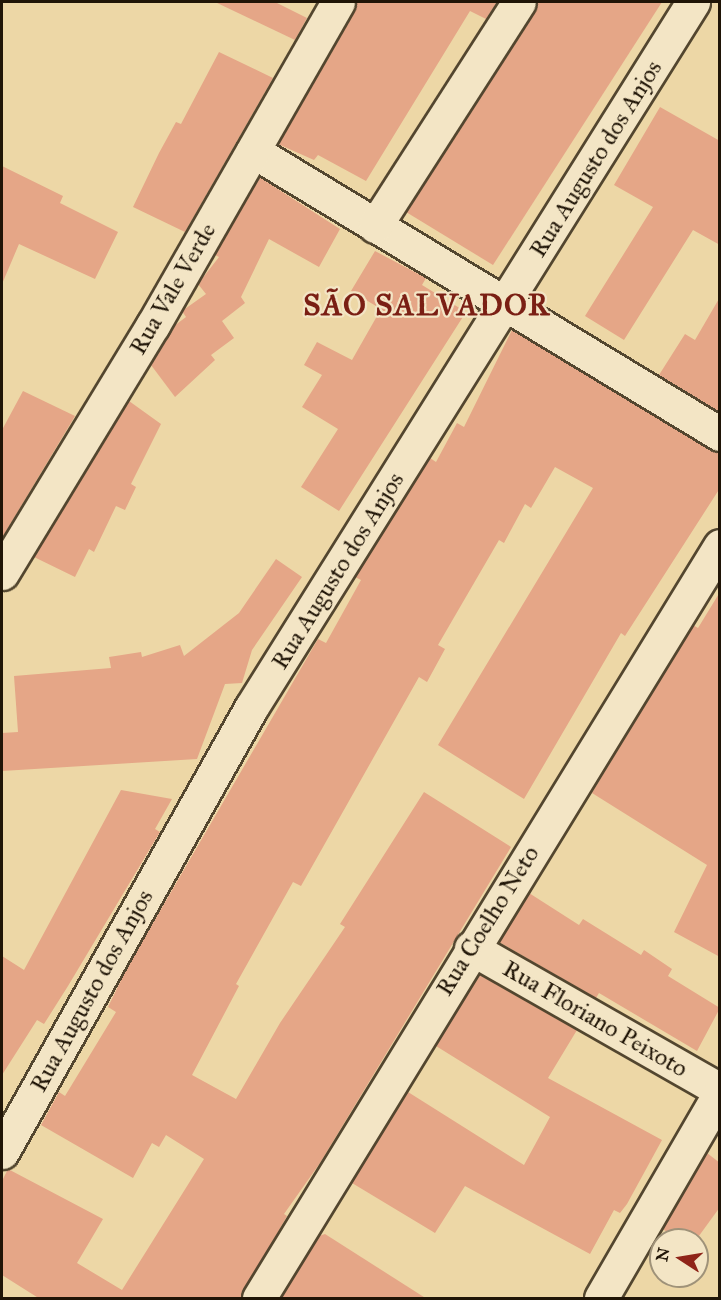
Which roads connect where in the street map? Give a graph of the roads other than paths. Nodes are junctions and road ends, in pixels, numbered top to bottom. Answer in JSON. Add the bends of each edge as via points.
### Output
{"nodes":[{"id":1,"x":338,"y":2,"type":"edge"},
{"id":2,"x":519,"y":2,"type":"edge"},
{"id":3,"x":693,"y":2,"type":"edge"},
{"id":4,"x":253,"y":151,"type":"junction"},
{"id":5,"x":375,"y":226,"type":"junction"},
{"id":6,"x":505,"y":306,"type":"junction"},
{"id":7,"x":720,"y":434,"type":"edge"},
{"id":8,"x":720,"y":546,"type":"edge"},
{"id":9,"x":2,"y":573,"type":"edge"},
{"id":10,"x":471,"y":948,"type":"junction"},
{"id":11,"x":720,"y":1092,"type":"edge"},
{"id":12,"x":2,"y":1152,"type":"edge"},
{"id":13,"x":260,"y":1299,"type":"edge"},
{"id":14,"x":601,"y":1299,"type":"edge"}],
"edges":[{"from":1,"to":4,"type":"street","name":"Rua Vale Verde"},
{"from":2,"to":5,"type":"street"},
{"from":3,"to":6,"type":"street","name":"Rua Augusto dos Anjos"},
{"from":4,"to":5,"type":"street"},
{"from":4,"to":9,"type":"street","name":"Rua Vale Verde"},
{"from":5,"to":6,"type":"street"},
{"from":6,"to":7,"type":"street"},
{"from":6,"to":12,"type":"street","name":"Rua Augusto dos Anjos","via":[[251,708]]},
{"from":8,"to":10,"type":"street","name":"Rua Coelho Neto"},
{"from":10,"to":11,"type":"street","name":"Rua Floriano Peixoto"},
{"from":10,"to":13,"type":"street","name":"Rua Coelho Neto"},
{"from":11,"to":14,"type":"street"}]}
